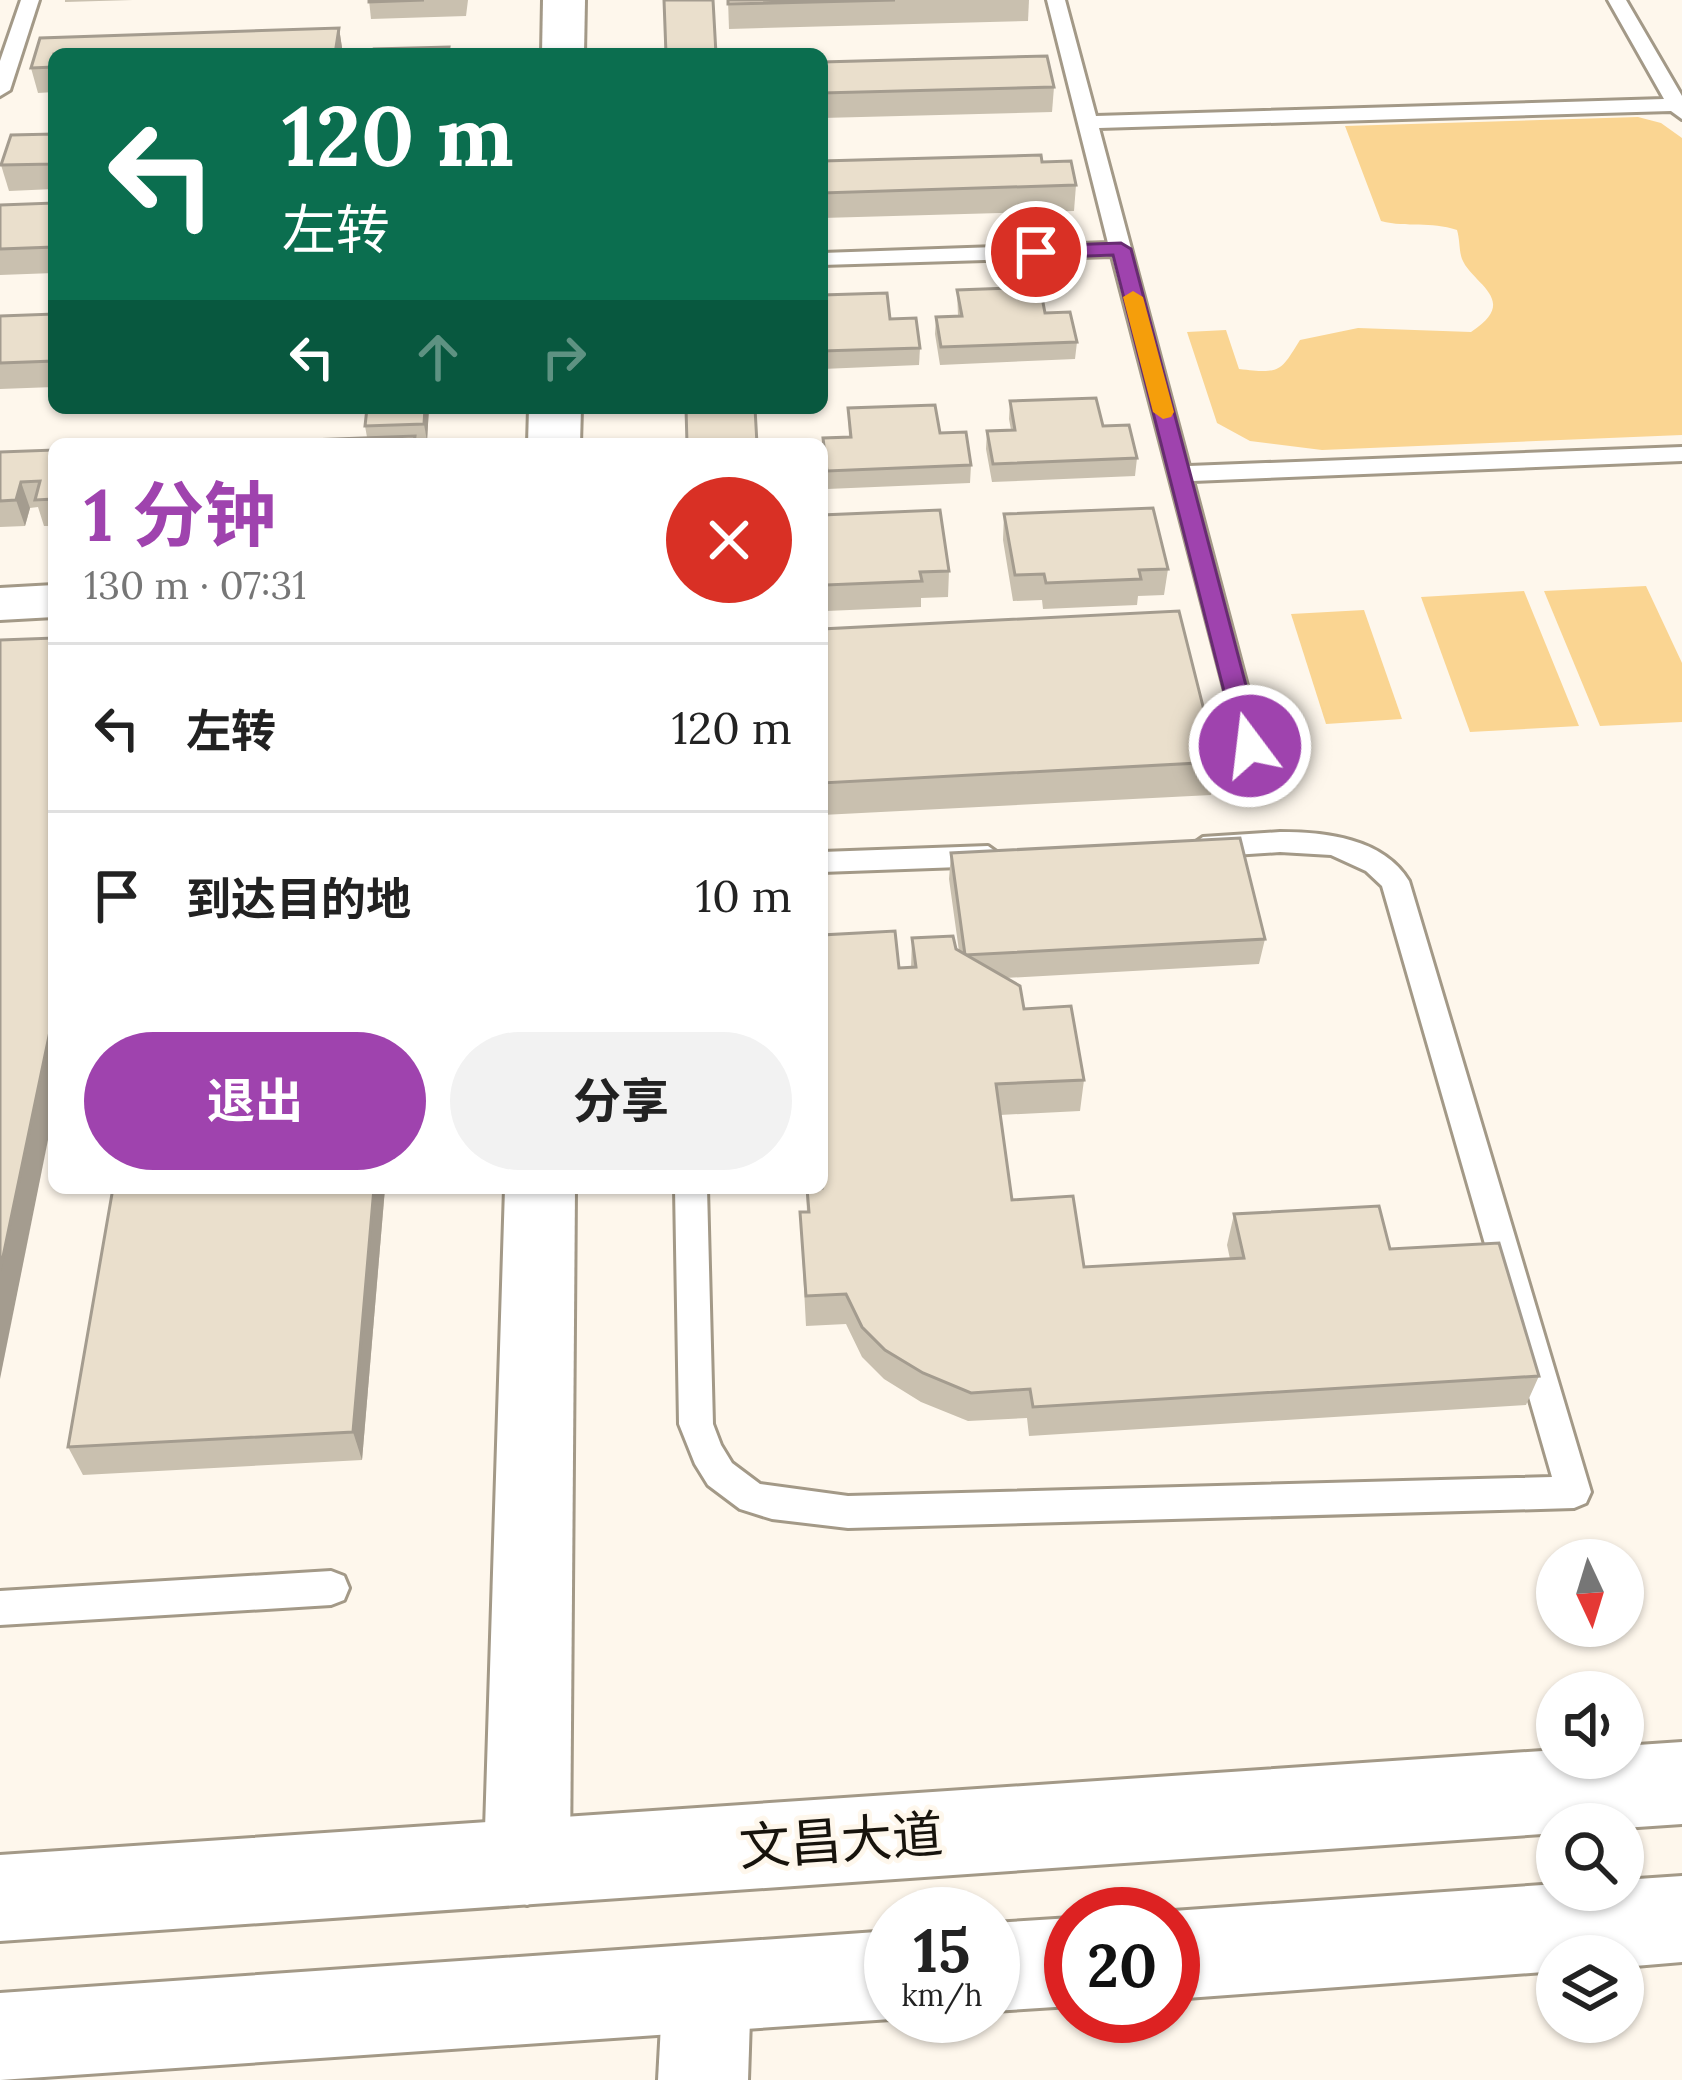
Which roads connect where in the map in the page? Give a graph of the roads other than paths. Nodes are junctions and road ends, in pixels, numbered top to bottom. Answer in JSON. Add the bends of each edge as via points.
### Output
{"nodes":[{"id":1,"x":30,"y":0,"type":"edge"},
{"id":2,"x":563,"y":0,"type":"edge"},
{"id":3,"x":1056,"y":0,"type":"edge"},
{"id":4,"x":1616,"y":0,"type":"edge"},
{"id":5,"x":562,"y":48,"type":"edge"},
{"id":6,"x":0,"y":90,"type":"edge"},
{"id":7,"x":1680,"y":109,"type":"edge"},
{"id":8,"x":1088,"y":122,"type":"junction"},
{"id":9,"x":1121,"y":249,"type":"junction"},
{"id":10,"x":828,"y":259,"type":"edge"},
{"id":11,"x":1682,"y":454,"type":"edge"},
{"id":12,"x":1179,"y":475,"type":"junction"},
{"id":13,"x":48,"y":602,"type":"edge"},
{"id":14,"x":0,"y":604,"type":"edge"},
{"id":15,"x":1250,"y":746,"type":"dead end"},
{"id":16,"x":1167,"y":848,"type":"edge"},
{"id":17,"x":1029,"y":854,"type":"edge"},
{"id":18,"x":828,"y":862,"type":"edge"},
{"id":19,"x":540,"y":1194,"type":"edge"},
{"id":20,"x":691,"y":1194,"type":"edge"},
{"id":21,"x":332,"y":1588,"type":"dead end"},
{"id":22,"x":0,"y":1608,"type":"edge"},
{"id":23,"x":1682,"y":1783,"type":"edge"},
{"id":24,"x":527,"y":1862,"type":"junction"},
{"id":25,"x":0,"y":1898,"type":"edge"},
{"id":26,"x":1682,"y":1919,"type":"edge"},
{"id":27,"x":1200,"y":1952,"type":"edge"},
{"id":28,"x":864,"y":1977,"type":"edge"},
{"id":29,"x":707,"y":1988,"type":"junction"},
{"id":30,"x":0,"y":2038,"type":"edge"},
{"id":31,"x":703,"y":2080,"type":"edge"}],
"edges":[{"from":1,"to":6,"type":"lane"},
{"from":2,"to":5,"type":"main road"},
{"from":3,"to":8,"type":"lane"},
{"from":4,"to":7,"type":"lane"},
{"from":7,"to":8,"type":"lane"},
{"from":8,"to":9,"type":"lane"},
{"from":9,"to":10,"type":"lane"},
{"from":9,"to":12,"type":"lane"},
{"from":11,"to":12,"type":"lane"},
{"from":12,"to":15,"type":"lane"},
{"from":13,"to":14,"type":"street"},
{"from":16,"to":20,"type":"lane","via":[[1328,842],[1379,862],[1395,880],[1574,1492],[848,1512],[766,1503],[728,1487],[707,1460],[696,1424]]},
{"from":17,"to":18,"type":"lane"},
{"from":19,"to":24,"type":"main road"},
{"from":21,"to":22,"type":"lane"},
{"from":23,"to":24,"type":"main road","name":"文昌大道"},
{"from":24,"to":25,"type":"main road","name":"文昌大道"},
{"from":26,"to":27,"type":"main road"},
{"from":28,"to":29,"type":"main road"},
{"from":29,"to":30,"type":"main road"},
{"from":29,"to":31,"type":"main road"}]}
